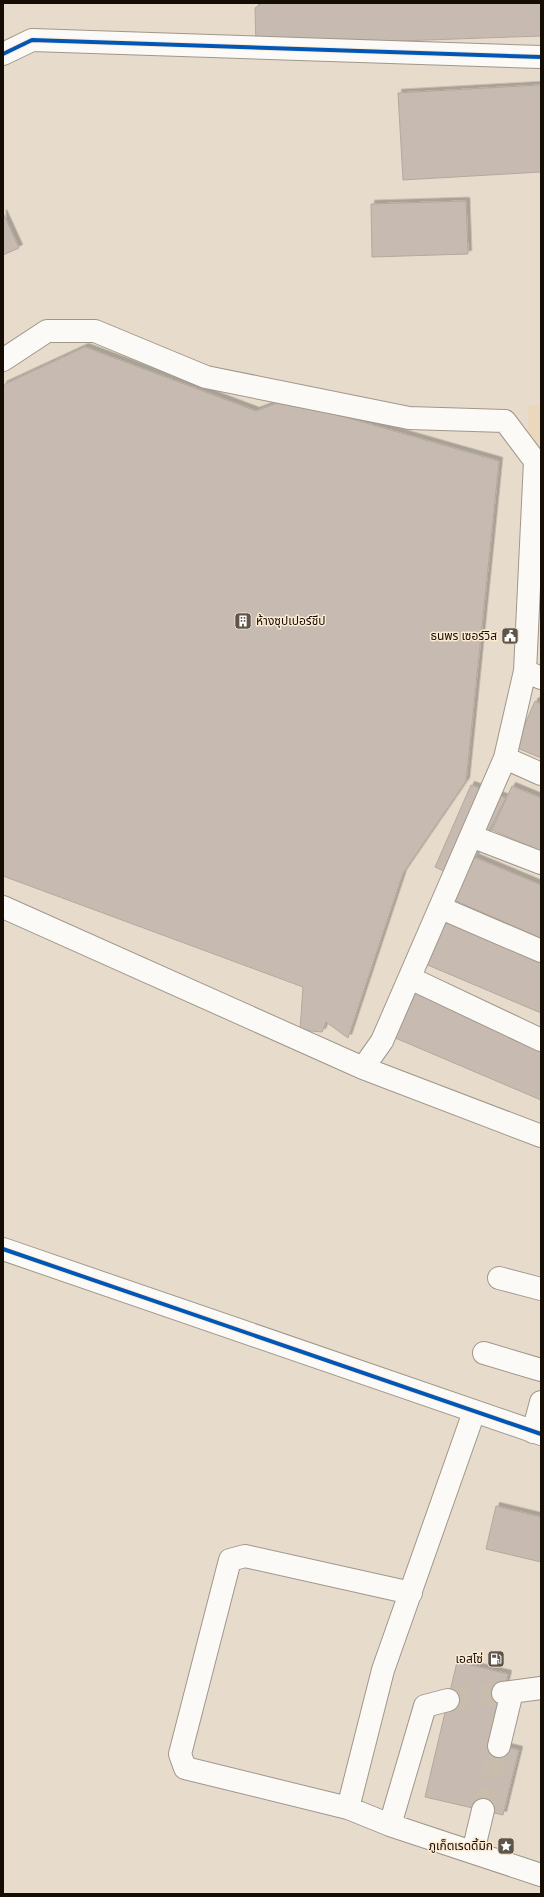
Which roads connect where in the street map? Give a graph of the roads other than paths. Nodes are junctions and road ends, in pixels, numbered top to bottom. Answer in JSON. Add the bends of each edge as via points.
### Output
{"nodes":[{"id":1,"x":3,"y":54,"type":"edge"},
{"id":2,"x":541,"y":57,"type":"edge"},
{"id":3,"x":3,"y":360,"type":"edge"},
{"id":4,"x":534,"y":617,"type":"edge"},
{"id":5,"x":533,"y":674,"type":"edge"},
{"id":6,"x":505,"y":758,"type":"junction"},
{"id":7,"x":541,"y":774,"type":"edge"},
{"id":8,"x":471,"y":836,"type":"junction"},
{"id":9,"x":541,"y":863,"type":"edge"},
{"id":10,"x":3,"y":907,"type":"edge"},
{"id":11,"x":441,"y":908,"type":"junction"},
{"id":12,"x":541,"y":952,"type":"edge"},
{"id":13,"x":410,"y":978,"type":"junction"},
{"id":14,"x":541,"y":1040,"type":"edge"},
{"id":15,"x":363,"y":1068,"type":"junction"},
{"id":16,"x":541,"y":1136,"type":"edge"},
{"id":17,"x":3,"y":1249,"type":"edge"},
{"id":18,"x":500,"y":1278,"type":"dead end"},
{"id":19,"x":541,"y":1289,"type":"edge"},
{"id":20,"x":484,"y":1353,"type":"dead end"},
{"id":21,"x":541,"y":1370,"type":"edge"},
{"id":22,"x":541,"y":1402,"type":"edge"},
{"id":23,"x":474,"y":1412,"type":"junction"},
{"id":24,"x":537,"y":1433,"type":"edge"},
{"id":25,"x":411,"y":1593,"type":"junction"},
{"id":26,"x":541,"y":1688,"type":"edge"},
{"id":27,"x":448,"y":1700,"type":"tunnel mouth"},
{"id":28,"x":499,"y":1746,"type":"tunnel mouth"},
{"id":29,"x":348,"y":1808,"type":"junction"},
{"id":30,"x":483,"y":1810,"type":"tunnel mouth"},
{"id":31,"x":390,"y":1824,"type":"junction"},
{"id":32,"x":473,"y":1852,"type":"junction"},
{"id":33,"x":541,"y":1875,"type":"edge"}],
"edges":[{"from":1,"to":2,"type":"street","via":[[32,40]]},
{"from":3,"to":4,"type":"street","via":[[47,331],[95,331],[206,377],[410,418],[505,421],[535,461]]},
{"from":4,"to":5,"type":"street"},
{"from":5,"to":6,"type":"street"},
{"from":6,"to":7,"type":"street"},
{"from":6,"to":8,"type":"street"},
{"from":8,"to":9,"type":"street"},
{"from":8,"to":11,"type":"street"},
{"from":10,"to":15,"type":"street"},
{"from":11,"to":12,"type":"street"},
{"from":11,"to":13,"type":"street"},
{"from":13,"to":14,"type":"street"},
{"from":13,"to":15,"type":"street","via":[[382,1041]]},
{"from":15,"to":16,"type":"street"},
{"from":17,"to":23,"type":"street"},
{"from":18,"to":19,"type":"street"},
{"from":20,"to":21,"type":"street"},
{"from":22,"to":24,"type":"street"},
{"from":23,"to":24,"type":"street"},
{"from":23,"to":25,"type":"street"},
{"from":25,"to":29,"type":"street","via":[[383,1670]]},
{"from":25,"to":29,"type":"street","via":[[245,1556],[230,1560],[180,1754],[185,1768]]},
{"from":26,"to":28,"type":"street","via":[[508,1692]]},
{"from":27,"to":31,"type":"street","via":[[425,1706]]},
{"from":29,"to":31,"type":"street"},
{"from":30,"to":32,"type":"street"},
{"from":31,"to":32,"type":"street"},
{"from":32,"to":33,"type":"street"}]}
